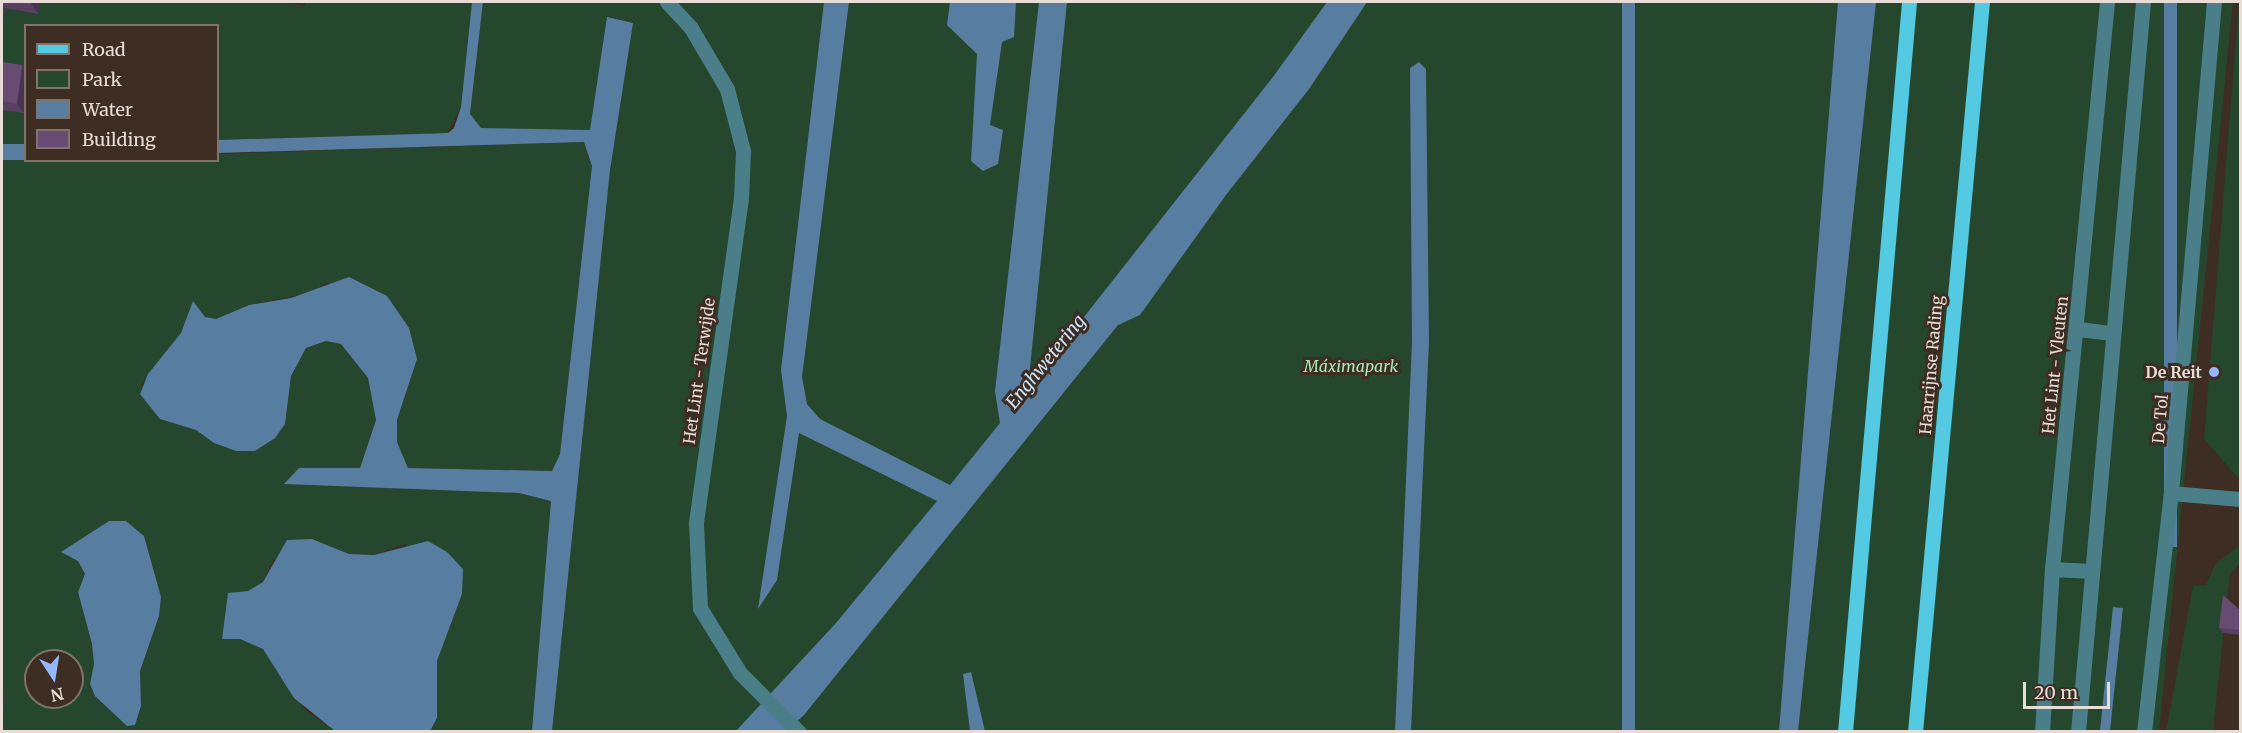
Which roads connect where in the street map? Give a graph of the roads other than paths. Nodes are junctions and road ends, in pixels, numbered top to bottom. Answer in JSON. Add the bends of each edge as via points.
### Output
{"nodes":[{"id":1,"x":667,"y":2,"type":"edge"},
{"id":2,"x":1909,"y":2,"type":"edge"},
{"id":3,"x":1982,"y":2,"type":"edge"},
{"id":4,"x":2107,"y":2,"type":"edge"},
{"id":5,"x":2144,"y":2,"type":"edge"},
{"id":6,"x":2214,"y":2,"type":"edge"},
{"id":7,"x":2078,"y":329,"type":"junction"},
{"id":8,"x":2112,"y":333,"type":"junction"},
{"id":9,"x":2171,"y":493,"type":"junction"},
{"id":10,"x":2241,"y":499,"type":"edge"},
{"id":11,"x":2052,"y":569,"type":"junction"},
{"id":12,"x":2092,"y":572,"type":"junction"},
{"id":13,"x":798,"y":732,"type":"edge"},
{"id":14,"x":1845,"y":732,"type":"edge"},
{"id":15,"x":1915,"y":732,"type":"edge"},
{"id":16,"x":2042,"y":732,"type":"edge"},
{"id":17,"x":2078,"y":732,"type":"edge"},
{"id":18,"x":2144,"y":732,"type":"edge"}],
"edges":[{"from":1,"to":13,"type":"street","name":"Het Lint - Terwijde","via":[[691,28],[727,89],[743,151],[741,198],[696,524],[700,608],[740,674]]},
{"from":2,"to":14,"type":"main road"},
{"from":3,"to":15,"type":"main road","name":"Haarrijnse Rading"},
{"from":4,"to":7,"type":"street","name":"Het Lint - Vleuten"},
{"from":5,"to":8,"type":"street"},
{"from":6,"to":9,"type":"street","name":"De Tol"},
{"from":7,"to":8,"type":"street"},
{"from":7,"to":11,"type":"street","name":"Het Lint - Vleuten"},
{"from":8,"to":12,"type":"street"},
{"from":9,"to":10,"type":"street"},
{"from":9,"to":18,"type":"street","name":"De Tol"},
{"from":11,"to":12,"type":"street"},
{"from":11,"to":16,"type":"street","name":"Het Lint - Vleuten"},
{"from":12,"to":17,"type":"street"}]}
